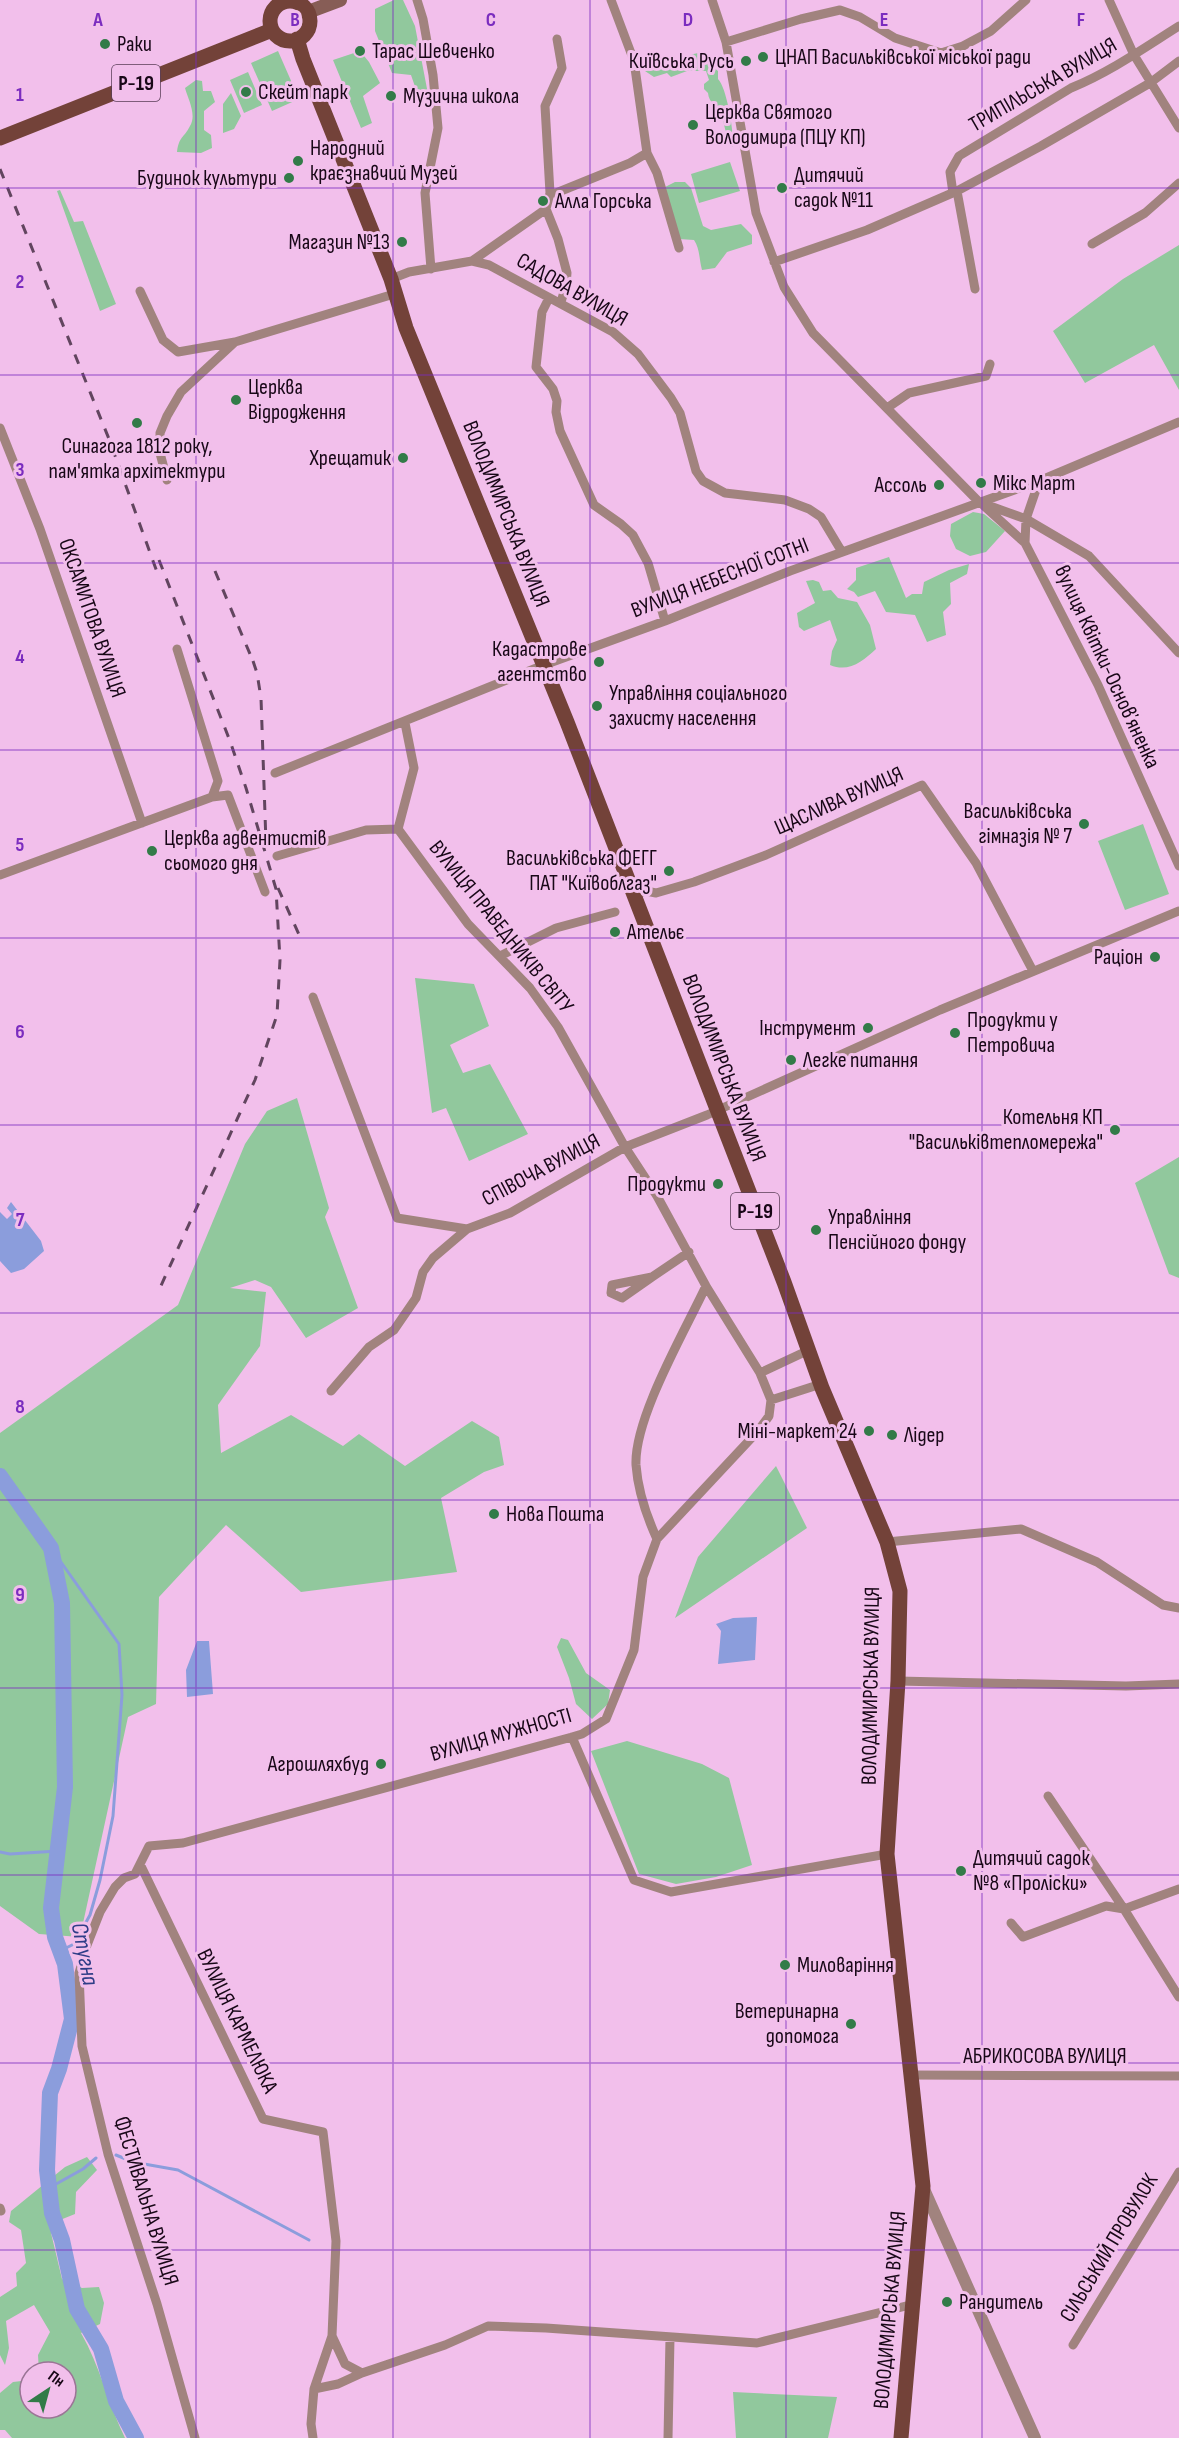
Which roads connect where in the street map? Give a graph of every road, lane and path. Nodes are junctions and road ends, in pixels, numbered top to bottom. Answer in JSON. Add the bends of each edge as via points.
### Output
{"nodes":[{"id":1,"x":340,"y":0,"type":"edge"},
{"id":2,"x":417,"y":0,"type":"edge"},
{"id":3,"x":611,"y":0,"type":"edge"},
{"id":4,"x":712,"y":0,"type":"edge"},
{"id":5,"x":1026,"y":0,"type":"edge"},
{"id":6,"x":1109,"y":0,"type":"edge"},
{"id":7,"x":308,"y":12,"type":"junction"},
{"id":8,"x":1179,"y":26,"type":"edge"},
{"id":9,"x":272,"y":30,"type":"junction"},
{"id":10,"x":297,"y":39,"type":"junction"},
{"id":11,"x":556,"y":39,"type":"dead end"},
{"id":12,"x":726,"y":42,"type":"junction"},
{"id":13,"x":1134,"y":55,"type":"junction"},
{"id":14,"x":1179,"y":61,"type":"edge"},
{"id":15,"x":1150,"y":83,"type":"junction"},
{"id":16,"x":1179,"y":128,"type":"edge"},
{"id":17,"x":0,"y":138,"type":"edge"},
{"id":18,"x":647,"y":153,"type":"junction"},
{"id":19,"x":1179,"y":183,"type":"edge"},
{"id":20,"x":955,"y":192,"type":"junction"},
{"id":21,"x":550,"y":193,"type":"junction"},
{"id":22,"x":546,"y":209,"type":"junction"},
{"id":23,"x":1092,"y":244,"type":"dead end"},
{"id":24,"x":679,"y":248,"type":"dead end"},
{"id":25,"x":472,"y":261,"type":"junction"},
{"id":26,"x":774,"y":262,"type":"junction"},
{"id":27,"x":431,"y":269,"type":"junction"},
{"id":28,"x":392,"y":287,"type":"junction"},
{"id":29,"x":975,"y":289,"type":"dead end"},
{"id":30,"x":140,"y":291,"type":"dead end"},
{"id":31,"x":549,"y":298,"type":"junction"},
{"id":32,"x":561,"y":302,"type":"junction"},
{"id":33,"x":235,"y":342,"type":"junction"},
{"id":34,"x":990,"y":364,"type":"dead end"},
{"id":35,"x":887,"y":408,"type":"junction"},
{"id":36,"x":1179,"y":422,"type":"edge"},
{"id":37,"x":0,"y":428,"type":"edge"},
{"id":38,"x":167,"y":480,"type":"dead end"},
{"id":39,"x":1039,"y":481,"type":"junction"},
{"id":40,"x":980,"y":502,"type":"junction"},
{"id":41,"x":1026,"y":519,"type":"junction"},
{"id":42,"x":1025,"y":543,"type":"junction"},
{"id":43,"x":842,"y":552,"type":"junction"},
{"id":44,"x":665,"y":621,"type":"junction"},
{"id":45,"x":177,"y":649,"type":"dead end"},
{"id":46,"x":1179,"y":653,"type":"edge"},
{"id":47,"x":544,"y":665,"type":"junction"},
{"id":48,"x":405,"y":723,"type":"junction"},
{"id":49,"x":275,"y":773,"type":"dead end"},
{"id":50,"x":212,"y":797,"type":"junction"},
{"id":51,"x":142,"y":823,"type":"junction"},
{"id":52,"x":398,"y":829,"type":"junction"},
{"id":53,"x":277,"y":856,"type":"dead end"},
{"id":54,"x":1179,"y":866,"type":"edge"},
{"id":55,"x":0,"y":874,"type":"edge"},
{"id":56,"x":265,"y":892,"type":"dead end"},
{"id":57,"x":633,"y":895,"type":"junction"},
{"id":58,"x":1179,"y":911,"type":"edge"},
{"id":59,"x":615,"y":912,"type":"dead end"},
{"id":60,"x":500,"y":956,"type":"junction"},
{"id":61,"x":1033,"y":971,"type":"junction"},
{"id":62,"x":313,"y":996,"type":"dead end"},
{"id":63,"x":717,"y":1110,"type":"junction"},
{"id":64,"x":625,"y":1147,"type":"junction"},
{"id":65,"x":467,"y":1229,"type":"junction"},
{"id":66,"x":689,"y":1252,"type":"junction"},
{"id":67,"x":652,"y":1277,"type":"dead end"},
{"id":68,"x":706,"y":1286,"type":"junction"},
{"id":69,"x":809,"y":1350,"type":"junction"},
{"id":70,"x":760,"y":1373,"type":"junction"},
{"id":71,"x":821,"y":1384,"type":"junction"},
{"id":72,"x":331,"y":1391,"type":"dead end"},
{"id":73,"x":771,"y":1400,"type":"junction"},
{"id":74,"x":657,"y":1539,"type":"junction"},
{"id":75,"x":887,"y":1542,"type":"junction"},
{"id":76,"x":1179,"y":1608,"type":"edge"},
{"id":77,"x":898,"y":1681,"type":"junction"},
{"id":78,"x":1179,"y":1684,"type":"edge"},
{"id":79,"x":572,"y":1737,"type":"junction"},
{"id":80,"x":1048,"y":1796,"type":"dead end"},
{"id":81,"x":887,"y":1854,"type":"junction"},
{"id":82,"x":141,"y":1864,"type":"junction"},
{"id":83,"x":1179,"y":1889,"type":"edge"},
{"id":84,"x":1124,"y":1909,"type":"junction"},
{"id":85,"x":1011,"y":1923,"type":"dead end"},
{"id":86,"x":1179,"y":1997,"type":"edge"},
{"id":87,"x":910,"y":2075,"type":"junction"},
{"id":88,"x":1179,"y":2076,"type":"edge"},
{"id":89,"x":1179,"y":2172,"type":"edge"},
{"id":90,"x":923,"y":2186,"type":"junction"},
{"id":91,"x":914,"y":2304,"type":"junction"},
{"id":92,"x":332,"y":2336,"type":"junction"},
{"id":93,"x":670,"y":2338,"type":"junction"},
{"id":94,"x":1073,"y":2345,"type":"dead end"},
{"id":95,"x":362,"y":2373,"type":"junction"},
{"id":96,"x":314,"y":2389,"type":"junction"},
{"id":97,"x":195,"y":2438,"type":"edge"},
{"id":98,"x":313,"y":2438,"type":"edge"},
{"id":99,"x":668,"y":2438,"type":"edge"},
{"id":100,"x":901,"y":2438,"type":"edge"},
{"id":101,"x":1035,"y":2438,"type":"edge"}],
"edges":[{"from":1,"to":7,"type":"main road"},
{"from":2,"to":27,"type":"street","via":[[433,75],[438,128],[424,194]]},
{"from":3,"to":18,"type":"street","via":[[635,65]]},
{"from":4,"to":12,"type":"street"},
{"from":5,"to":12,"type":"street","via":[[991,31],[941,53],[895,38],[840,10]]},
{"from":6,"to":13,"type":"street"},
{"from":7,"to":9,"type":"main road","via":[[297,2],[284,1],[270,16]]},
{"from":7,"to":10,"type":"main road","via":[[309,28]]},
{"from":8,"to":13,"type":"street","name":"ТРИПІЛЬСЬКА ВУЛИЦЯ"},
{"from":9,"to":10,"type":"main road","via":[[281,39]]},
{"from":9,"to":17,"type":"main road","number":"Р-19"},
{"from":10,"to":28,"type":"main road","name":"ВОЛОДИМИРСЬКА ВУЛИЦЯ","number":"Р-19"},
{"from":11,"to":21,"type":"street","via":[[562,68],[545,106]]},
{"from":12,"to":26,"type":"street","via":[[756,213]]},
{"from":13,"to":15,"type":"street"},
{"from":13,"to":20,"type":"street","name":"ТРИПІЛЬСЬКА ВУЛИЦЯ","via":[[959,156],[950,172]]},
{"from":14,"to":15,"type":"street"},
{"from":15,"to":16,"type":"street"},
{"from":15,"to":20,"type":"street"},
{"from":18,"to":21,"type":"street"},
{"from":18,"to":24,"type":"street","via":[[657,173]]},
{"from":19,"to":23,"type":"street","via":[[1145,213]]},
{"from":20,"to":26,"type":"street","via":[[867,230]]},
{"from":20,"to":29,"type":"street","name":"ТРИПІЛЬСЬКА ВУЛИЦЯ"},
{"from":21,"to":22,"type":"street"},
{"from":22,"to":25,"type":"street"},
{"from":22,"to":32,"type":"street","via":[[567,273]]},
{"from":25,"to":27,"type":"street"},
{"from":25,"to":31,"type":"street","name":"САДОВА ВУЛИЦЯ","via":[[489,265]]},
{"from":26,"to":35,"type":"street","via":[[784,287],[813,333]]},
{"from":27,"to":28,"type":"street","via":[[409,272]]},
{"from":28,"to":33,"type":"street"},
{"from":28,"to":47,"type":"main road","name":"ВОЛОДИМИРСЬКА ВУЛИЦЯ","number":"Р-19"},
{"from":30,"to":33,"type":"street","via":[[163,340],[178,352]]},
{"from":31,"to":32,"type":"street","name":"САДОВА ВУЛИЦЯ"},
{"from":31,"to":44,"type":"street","via":[[542,312],[536,367],[554,389],[560,431],[594,506],[633,535],[648,563]]},
{"from":32,"to":43,"type":"street","name":"САДОВА ВУЛИЦЯ","via":[[612,332],[655,375],[680,413],[696,471],[703,481],[725,493],[785,500],[809,509],[821,517]]},
{"from":33,"to":38,"type":"street","via":[[181,392],[167,416],[160,433]]},
{"from":34,"to":35,"type":"street","via":[[986,376],[909,393]]},
{"from":35,"to":40,"type":"street"},
{"from":36,"to":39,"type":"street","name":"ВУЛИЦЯ НЕБЕСНОЇ СОТНІ"},
{"from":37,"to":51,"type":"street","name":"ОКСАМИТОВА ВУЛИЦЯ","via":[[40,529]]},
{"from":39,"to":40,"type":"street","name":"ВУЛИЦЯ НЕБЕСНОЇ СОТНІ"},
{"from":39,"to":41,"type":"street","name":"вулиця Квітки-Основʼяненка"},
{"from":40,"to":41,"type":"street"},
{"from":40,"to":42,"type":"street"},
{"from":40,"to":43,"type":"street","name":"ВУЛИЦЯ НЕБЕСНОЇ СОТНІ"},
{"from":41,"to":42,"type":"street","name":"вулиця Квітки-Основʼяненка"},
{"from":41,"to":46,"type":"street","via":[[1089,556]]},
{"from":42,"to":54,"type":"street","name":"вулиця Квітки-Основʼяненка","via":[[1098,685]]},
{"from":43,"to":44,"type":"street","name":"ВУЛИЦЯ НЕБЕСНОЇ СОТНІ"},
{"from":44,"to":47,"type":"street","name":"ВУЛИЦЯ НЕБЕСНОЇ СОТНІ"},
{"from":45,"to":50,"type":"street","via":[[218,781]]},
{"from":47,"to":48,"type":"street","name":"ВУЛИЦЯ НЕБЕСНОЇ СОТНІ"},
{"from":47,"to":57,"type":"main road","name":"ВОЛОДИМИРСЬКА ВУЛИЦЯ","number":"Р-19"},
{"from":48,"to":49,"type":"street","name":"ВУЛИЦЯ НЕБЕСНОЇ СОТНІ"},
{"from":48,"to":52,"type":"street","via":[[414,768]]},
{"from":50,"to":51,"type":"street"},
{"from":50,"to":56,"type":"street","via":[[228,795]]},
{"from":51,"to":55,"type":"street"},
{"from":52,"to":53,"type":"street","via":[[366,830]]},
{"from":52,"to":60,"type":"street","name":"ВУЛИЦЯ ПРАВЕДНИКІВ СВІТУ","via":[[468,924]]},
{"from":57,"to":61,"type":"street","name":"ЩАСЛИВА ВУЛИЦЯ","via":[[656,893],[725,871],[922,784],[976,862]]},
{"from":57,"to":63,"type":"main road","name":"ВОЛОДИМИРСЬКА ВУЛИЦЯ","number":"Р-19"},
{"from":58,"to":61,"type":"street"},
{"from":59,"to":60,"type":"street","via":[[556,928]]},
{"from":60,"to":64,"type":"street","name":"ВУЛИЦЯ ПРАВЕДНИКІВ СВІТУ","via":[[558,1027]]},
{"from":61,"to":63,"type":"street"},
{"from":62,"to":65,"type":"street","name":"СПІВОЧА ВУЛИЦЯ","via":[[398,1218]]},
{"from":63,"to":64,"type":"street","name":"СПІВОЧА ВУЛИЦЯ"},
{"from":63,"to":69,"type":"main road","name":"ВОЛОДИМИРСЬКА ВУЛИЦЯ","number":"Р-19"},
{"from":64,"to":65,"type":"street","name":"СПІВОЧА ВУЛИЦЯ","via":[[510,1213]]},
{"from":64,"to":66,"type":"street","name":"ВУЛИЦЯ ПРАВЕДНИКІВ СВІТУ"},
{"from":65,"to":72,"type":"street","via":[[433,1258],[423,1272],[416,1298],[394,1330],[369,1347]]},
{"from":66,"to":67,"type":"street"},
{"from":66,"to":68,"type":"street","name":"ВУЛИЦЯ ПРАВЕДНИКІВ СВІТУ"},
{"from":68,"to":70,"type":"street","name":"ВУЛИЦЯ ПРАВЕДНИКІВ СВІТУ"},
{"from":68,"to":74,"type":"street","via":[[645,1415],[636,1463],[643,1509]]},
{"from":69,"to":70,"type":"street"},
{"from":69,"to":71,"type":"main road","name":"ВОЛОДИМИРСЬКА ВУЛИЦЯ","number":"Р-19"},
{"from":70,"to":73,"type":"street","name":"ВУЛИЦЯ ПРАВЕДНИКІВ СВІТУ"},
{"from":71,"to":73,"type":"street"},
{"from":71,"to":75,"type":"main road","name":"ВОЛОДИМИРСЬКА ВУЛИЦЯ","number":"Р-19"},
{"from":73,"to":74,"type":"street","name":"ВУЛИЦЯ МУЖНОСТІ","via":[[769,1416],[758,1431]]},
{"from":74,"to":79,"type":"street","name":"ВУЛИЦЯ МУЖНОСТІ","via":[[643,1577],[634,1650],[606,1719]]},
{"from":75,"to":76,"type":"street","via":[[1021,1529],[1096,1562],[1163,1605]]},
{"from":75,"to":77,"type":"main road","name":"ВОЛОДИМИРСЬКА ВУЛИЦЯ","number":"Р-19","via":[[900,1591]]},
{"from":77,"to":78,"type":"street"},
{"from":77,"to":81,"type":"main road","name":"ВОЛОДИМИРСЬКА ВУЛИЦЯ","number":"Р-19"},
{"from":79,"to":81,"type":"street","via":[[634,1880],[671,1892]]},
{"from":79,"to":82,"type":"street","name":"ВУЛИЦЯ МУЖНОСТІ","via":[[183,1842],[149,1846]]},
{"from":80,"to":84,"type":"street"},
{"from":81,"to":87,"type":"main road","name":"ВОЛОДИМИРСЬКА ВУЛИЦЯ","number":"Р-19"},
{"from":82,"to":92,"type":"street","name":"ВУЛИЦЯ КАРМЕЛЮКА","via":[[263,2119],[323,2132],[336,2241]]},
{"from":82,"to":97,"type":"street","name":"ФЕСТИВАЛЬНА ВУЛИЦЯ","via":[[135,1874],[115,1887],[87,1945],[79,1973],[82,2046],[108,2154]]},
{"from":83,"to":84,"type":"street"},
{"from":84,"to":85,"type":"street","via":[[1106,1906],[1023,1937]]},
{"from":84,"to":86,"type":"street"},
{"from":87,"to":88,"type":"street","name":"АБРИКОСОВА ВУЛИЦЯ"},
{"from":87,"to":90,"type":"main road","name":"ВОЛОДИМИРСЬКА ВУЛИЦЯ","number":"Р-19"},
{"from":89,"to":94,"type":"street","name":"СІЛЬСЬКИЙ ПРОВУЛОК"},
{"from":90,"to":91,"type":"main road","name":"ВОЛОДИМИРСЬКА ВУЛИЦЯ","number":"Р-19"},
{"from":90,"to":101,"type":"street","name":"ВОЛОДИМИРСЬКА ВУЛИЦЯ"},
{"from":91,"to":93,"type":"street","via":[[757,2343]]},
{"from":91,"to":100,"type":"main road","name":"ВОЛОДИМИРСЬКА ВУЛИЦЯ","number":"Р-19"},
{"from":92,"to":95,"type":"street","via":[[345,2364]]},
{"from":92,"to":96,"type":"street","name":"ВУЛИЦЯ КАРМЕЛЮКА"},
{"from":93,"to":95,"type":"street","via":[[488,2326],[445,2346]]},
{"from":93,"to":99,"type":"street"},
{"from":95,"to":96,"type":"street"},
{"from":96,"to":98,"type":"street","name":"ВУЛИЦЯ КАРМЕЛЮКА"}]}
